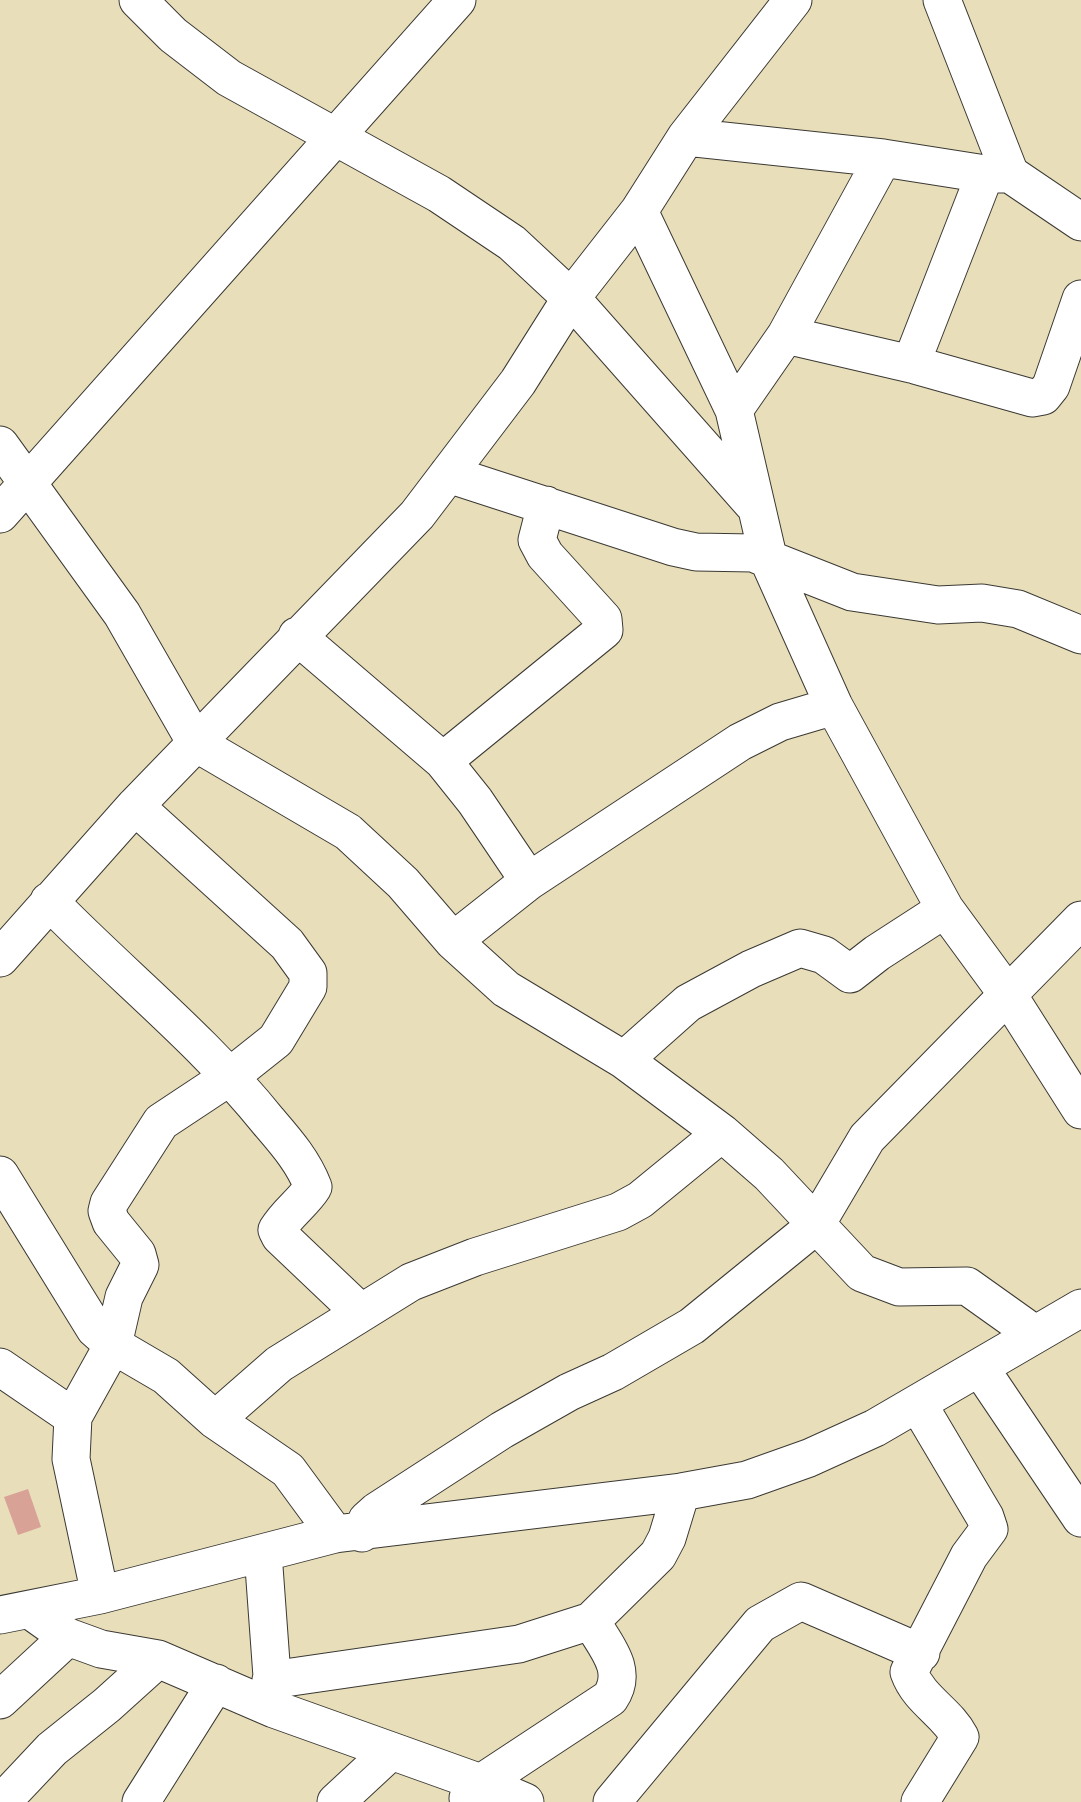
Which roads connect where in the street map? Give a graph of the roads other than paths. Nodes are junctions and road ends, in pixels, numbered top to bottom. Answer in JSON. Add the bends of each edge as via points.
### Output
{"nodes":[{"id":1,"x":138,"y":0,"type":"edge"},
{"id":2,"x":793,"y":0,"type":"edge"},
{"id":3,"x":942,"y":0,"type":"edge"},
{"id":4,"x":450,"y":3,"type":"edge"},
{"id":5,"x":335,"y":136,"type":"junction"},
{"id":6,"x":686,"y":137,"type":"junction"},
{"id":7,"x":883,"y":158,"type":"junction"},
{"id":8,"x":997,"y":174,"type":"junction"},
{"id":9,"x":639,"y":211,"type":"junction"},
{"id":10,"x":1081,"y":222,"type":"edge"},
{"id":11,"x":571,"y":298,"type":"junction"},
{"id":12,"x":1081,"y":299,"type":"edge"},
{"id":13,"x":786,"y":335,"type":"junction"},
{"id":14,"x":911,"y":364,"type":"junction"},
{"id":15,"x":734,"y":410,"type":"junction"},
{"id":16,"x":0,"y":445,"type":"edge"},
{"id":17,"x":448,"y":474,"type":"junction"},
{"id":18,"x":27,"y":485,"type":"junction"},
{"id":19,"x":546,"y":505,"type":"junction"},
{"id":20,"x":758,"y":510,"type":"junction"},
{"id":21,"x":0,"y":514,"type":"edge"},
{"id":22,"x":769,"y":561,"type":"junction"},
{"id":23,"x":1081,"y":635,"type":"edge"},
{"id":24,"x":297,"y":636,"type":"junction"},
{"id":25,"x":834,"y":706,"type":"junction"},
{"id":26,"x":195,"y":743,"type":"junction"},
{"id":27,"x":443,"y":761,"type":"junction"},
{"id":28,"x":135,"y":806,"type":"junction"},
{"id":29,"x":529,"y":881,"type":"junction"},
{"id":30,"x":48,"y":901,"type":"junction"},
{"id":31,"x":945,"y":909,"type":"junction"},
{"id":32,"x":1081,"y":920,"type":"edge"},
{"id":33,"x":453,"y":942,"type":"junction"},
{"id":34,"x":0,"y":958,"type":"edge"},
{"id":35,"x":1008,"y":995,"type":"junction"},
{"id":36,"x":624,"y":1060,"type":"junction"},
{"id":37,"x":232,"y":1075,"type":"junction"},
{"id":38,"x":1081,"y":1110,"type":"edge"},
{"id":39,"x":722,"y":1133,"type":"junction"},
{"id":40,"x":0,"y":1175,"type":"edge"},
{"id":41,"x":815,"y":1226,"type":"junction"},
{"id":42,"x":1081,"y":1308,"type":"edge"},
{"id":43,"x":361,"y":1313,"type":"junction"},
{"id":44,"x":1033,"y":1333,"type":"junction"},
{"id":45,"x":113,"y":1345,"type":"junction"},
{"id":46,"x":0,"y":1367,"type":"edge"},
{"id":47,"x":980,"y":1368,"type":"junction"},
{"id":48,"x":918,"y":1404,"type":"junction"},
{"id":49,"x":73,"y":1417,"type":"junction"},
{"id":50,"x":215,"y":1420,"type":"junction"},
{"id":51,"x":681,"y":1492,"type":"junction"},
{"id":52,"x":1081,"y":1518,"type":"edge"},
{"id":53,"x":349,"y":1534,"type":"junction"},
{"id":54,"x":263,"y":1553,"type":"junction"},
{"id":55,"x":100,"y":1595,"type":"junction"},
{"id":56,"x":15,"y":1613,"type":"edge"},
{"id":57,"x":591,"y":1621,"type":"junction"},
{"id":58,"x":68,"y":1637,"type":"junction"},
{"id":59,"x":921,"y":1653,"type":"junction"},
{"id":60,"x":158,"y":1659,"type":"junction"},
{"id":61,"x":216,"y":1683,"type":"junction"},
{"id":62,"x":273,"y":1694,"type":"junction"},
{"id":63,"x":0,"y":1700,"type":"edge"},
{"id":64,"x":391,"y":1751,"type":"junction"},
{"id":65,"x":473,"y":1792,"type":"edge"},
{"id":66,"x":2,"y":1802,"type":"edge"},
{"id":67,"x":141,"y":1802,"type":"edge"},
{"id":68,"x":336,"y":1802,"type":"edge"},
{"id":69,"x":525,"y":1802,"type":"edge"},
{"id":70,"x":612,"y":1802,"type":"edge"},
{"id":71,"x":920,"y":1802,"type":"edge"}],
"edges":[{"from":1,"to":5,"type":"street","via":[[173,35],[229,78]]},
{"from":2,"to":6,"type":"street"},
{"from":3,"to":8,"type":"street"},
{"from":4,"to":5,"type":"street"},
{"from":5,"to":11,"type":"street","via":[[439,194],[502,236]]},
{"from":5,"to":18,"type":"street"},
{"from":6,"to":7,"type":"street"},
{"from":6,"to":9,"type":"street"},
{"from":7,"to":8,"type":"street"},
{"from":7,"to":13,"type":"street"},
{"from":8,"to":10,"type":"street"},
{"from":8,"to":14,"type":"street"},
{"from":9,"to":11,"type":"street"},
{"from":9,"to":15,"type":"street"},
{"from":11,"to":17,"type":"street","via":[[518,382]]},
{"from":11,"to":20,"type":"street"},
{"from":12,"to":14,"type":"street","via":[[1051,386],[1043,396],[1013,395]]},
{"from":13,"to":14,"type":"street"},
{"from":13,"to":15,"type":"street"},
{"from":15,"to":20,"type":"street"},
{"from":16,"to":18,"type":"street"},
{"from":17,"to":19,"type":"street"},
{"from":17,"to":24,"type":"street","via":[[417,514]]},
{"from":18,"to":21,"type":"street"},
{"from":18,"to":26,"type":"street","via":[[122,614]]},
{"from":19,"to":22,"type":"street","via":[[673,547],[753,553]]},
{"from":19,"to":27,"type":"street","via":[[537,540],[603,619],[604,630]]},
{"from":20,"to":22,"type":"street"},
{"from":22,"to":23,"type":"street","via":[[852,592],[937,605],[982,603],[1018,609]]},
{"from":22,"to":25,"type":"street"},
{"from":24,"to":26,"type":"street"},
{"from":24,"to":27,"type":"street"},
{"from":25,"to":29,"type":"street","via":[[780,722],[740,741]]},
{"from":25,"to":31,"type":"street"},
{"from":26,"to":28,"type":"street"},
{"from":26,"to":33,"type":"street","via":[[348,832],[403,884]]},
{"from":27,"to":29,"type":"street"},
{"from":28,"to":30,"type":"street"},
{"from":28,"to":37,"type":"street","via":[[287,944],[308,972],[308,987],[276,1040]]},
{"from":29,"to":33,"type":"street"},
{"from":30,"to":34,"type":"street"},
{"from":30,"to":37,"type":"street"},
{"from":31,"to":35,"type":"street"},
{"from":31,"to":36,"type":"street","via":[[850,974],[824,955],[800,948],[751,969],[688,1003]]},
{"from":32,"to":35,"type":"street"},
{"from":33,"to":36,"type":"street","via":[[506,989]]},
{"from":35,"to":38,"type":"street"},
{"from":35,"to":41,"type":"street","via":[[867,1138]]},
{"from":36,"to":39,"type":"street"},
{"from":37,"to":43,"type":"street","via":[[305,1165],[313,1187],[283,1221],[277,1230],[280,1236]]},
{"from":37,"to":45,"type":"street","via":[[161,1122],[109,1203],[111,1222],[137,1254],[139,1265],[124,1297]]},
{"from":39,"to":41,"type":"street","via":[[769,1174]]},
{"from":39,"to":43,"type":"street","via":[[640,1200],[618,1212],[411,1282]]},
{"from":40,"to":45,"type":"street","via":[[95,1329]]},
{"from":41,"to":44,"type":"street","via":[[862,1273],[898,1287],[967,1286]]},
{"from":41,"to":53,"type":"street","via":[[692,1326],[502,1430],[376,1511]]},
{"from":42,"to":44,"type":"street"},
{"from":43,"to":50,"type":"street","via":[[279,1364]]},
{"from":44,"to":47,"type":"street"},
{"from":45,"to":49,"type":"street"},
{"from":45,"to":50,"type":"street","via":[[166,1376]]},
{"from":46,"to":49,"type":"street"},
{"from":47,"to":48,"type":"street"},
{"from":47,"to":52,"type":"street"},
{"from":48,"to":51,"type":"street","via":[[809,1458],[747,1480]]},
{"from":48,"to":59,"type":"street","via":[[989,1529],[969,1556]]},
{"from":49,"to":55,"type":"street","via":[[71,1459]]},
{"from":50,"to":53,"type":"street","via":[[288,1470]]},
{"from":51,"to":53,"type":"street"},
{"from":51,"to":57,"type":"street","via":[[658,1555]]},
{"from":53,"to":54,"type":"street"},
{"from":54,"to":55,"type":"street"},
{"from":54,"to":62,"type":"street"},
{"from":55,"to":56,"type":"street"},
{"from":56,"to":58,"type":"street"},
{"from":57,"to":62,"type":"street","via":[[519,1644]]},
{"from":57,"to":65,"type":"street","via":[[620,1674],[610,1698]]},
{"from":58,"to":60,"type":"street","via":[[101,1649]]},
{"from":58,"to":63,"type":"street"},
{"from":59,"to":70,"type":"street","via":[[801,1601],[760,1624]]},
{"from":59,"to":71,"type":"street","via":[[909,1672],[914,1686],[961,1737]]},
{"from":60,"to":61,"type":"street"},
{"from":60,"to":66,"type":"street","via":[[52,1749]]},
{"from":61,"to":62,"type":"street"},
{"from":61,"to":67,"type":"street"},
{"from":62,"to":64,"type":"street"},
{"from":64,"to":65,"type":"street"},
{"from":64,"to":68,"type":"street"},
{"from":65,"to":69,"type":"street"}]}
